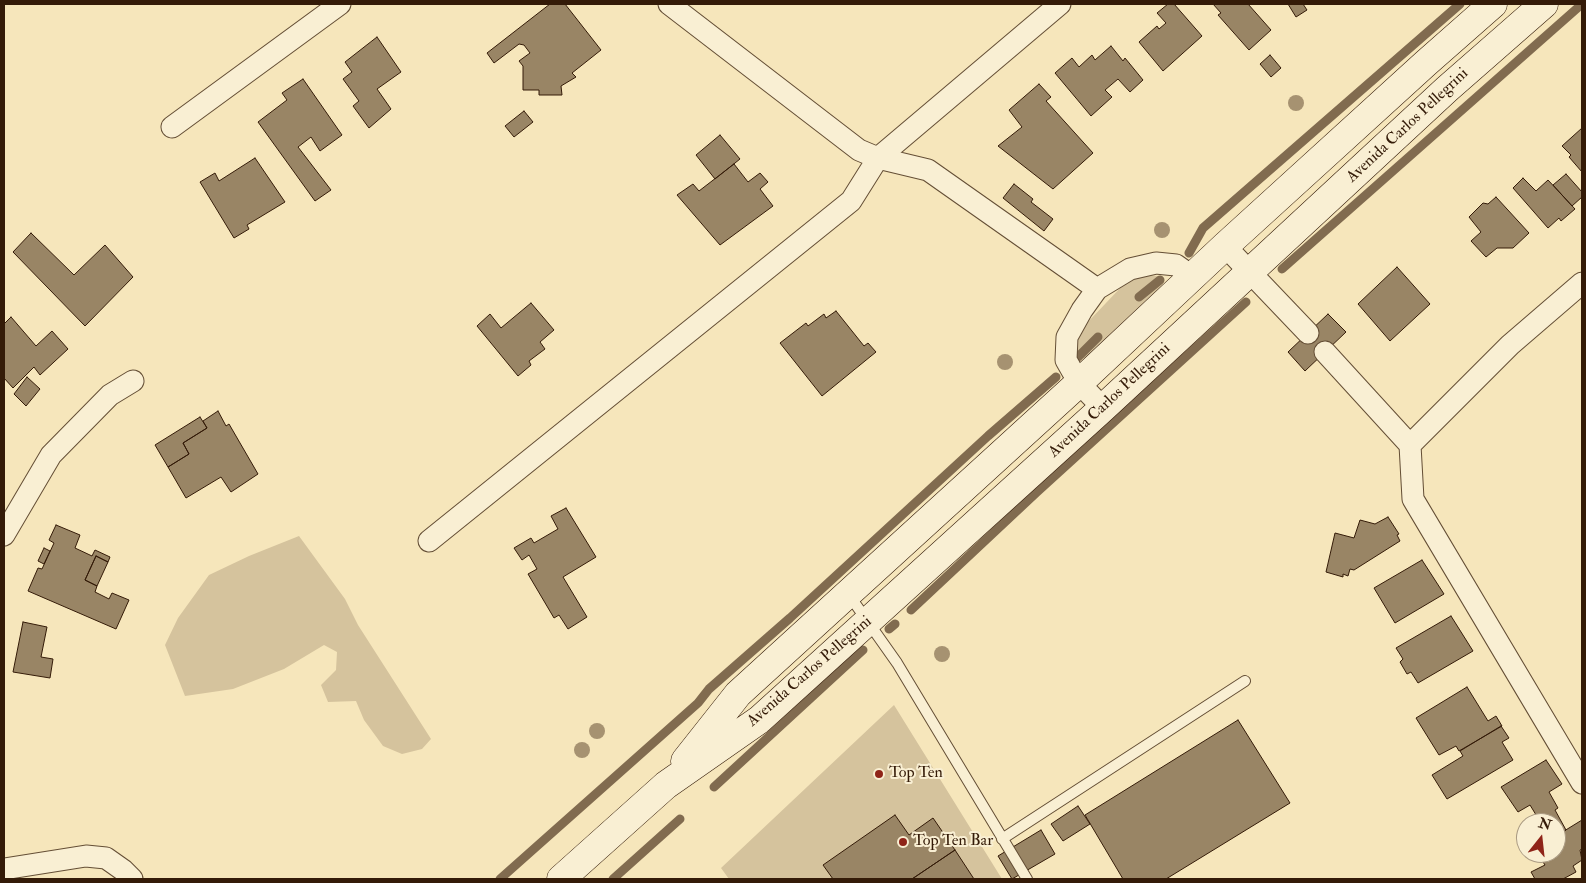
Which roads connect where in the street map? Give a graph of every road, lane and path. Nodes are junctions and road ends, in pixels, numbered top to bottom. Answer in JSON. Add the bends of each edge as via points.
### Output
{"nodes":[{"id":1,"x":340,"y":4,"type":"edge"},
{"id":2,"x":669,"y":4,"type":"edge"},
{"id":3,"x":1060,"y":4,"type":"edge"},
{"id":4,"x":1493,"y":4,"type":"edge"},
{"id":5,"x":1544,"y":4,"type":"edge"},
{"id":6,"x":172,"y":127,"type":"dead end"},
{"id":7,"x":878,"y":158,"type":"junction"},
{"id":8,"x":1225,"y":246,"type":"junction"},
{"id":9,"x":1251,"y":271,"type":"junction"},
{"id":10,"x":1193,"y":277,"type":"junction"},
{"id":11,"x":1582,"y":284,"type":"edge"},
{"id":12,"x":1097,"y":289,"type":"junction"},
{"id":13,"x":1308,"y":333,"type":"dead end"},
{"id":14,"x":1325,"y":352,"type":"dead end"},
{"id":15,"x":133,"y":381,"type":"dead end"},
{"id":16,"x":1079,"y":383,"type":"junction"},
{"id":17,"x":1103,"y":408,"type":"junction"},
{"id":18,"x":1410,"y":445,"type":"junction"},
{"id":19,"x":4,"y":535,"type":"edge"},
{"id":20,"x":429,"y":541,"type":"dead end"},
{"id":21,"x":848,"y":593,"type":"junction"},
{"id":22,"x":868,"y":620,"type":"junction"},
{"id":23,"x":1245,"y":681,"type":"dead end"},
{"id":24,"x":1582,"y":782,"type":"edge"},
{"id":25,"x":666,"y":784,"type":"junction"},
{"id":26,"x":1002,"y":839,"type":"junction"},
{"id":27,"x":4,"y":869,"type":"edge"},
{"id":28,"x":132,"y":879,"type":"edge"},
{"id":29,"x":561,"y":879,"type":"edge"},
{"id":30,"x":1028,"y":879,"type":"edge"}],
"edges":[{"from":1,"to":6,"type":"street"},
{"from":2,"to":7,"type":"street","via":[[859,150]]},
{"from":3,"to":7,"type":"street"},
{"from":4,"to":8,"type":"main road","name":"Avenida Carlos Pellegrini"},
{"from":5,"to":9,"type":"main road","name":"Avenida Carlos Pellegrini","via":[[1447,89]]},
{"from":7,"to":12,"type":"street","via":[[928,170]]},
{"from":7,"to":20,"type":"street","via":[[851,202]]},
{"from":8,"to":9,"type":"street"},
{"from":8,"to":10,"type":"main road","name":"Avenida Carlos Pellegrini"},
{"from":9,"to":13,"type":"street"},
{"from":9,"to":17,"type":"main road","name":"Avenida Carlos Pellegrini"},
{"from":10,"to":12,"type":"street","via":[[1176,264],[1156,264],[1130,269]]},
{"from":10,"to":16,"type":"main road","name":"Avenida Carlos Pellegrini"},
{"from":11,"to":18,"type":"street","via":[[1510,345]]},
{"from":12,"to":16,"type":"street","via":[[1067,337],[1066,360]]},
{"from":14,"to":18,"type":"street"},
{"from":15,"to":19,"type":"street","via":[[110,394],[51,455]]},
{"from":16,"to":17,"type":"street"},
{"from":16,"to":21,"type":"main road","name":"Avenida Carlos Pellegrini"},
{"from":17,"to":22,"type":"main road","name":"Avenida Carlos Pellegrini"},
{"from":18,"to":24,"type":"street","via":[[1413,499]]},
{"from":21,"to":22,"type":"lane"},
{"from":21,"to":25,"type":"main road","name":"Avenida Carlos Pellegrini","via":[[738,694]]},
{"from":22,"to":25,"type":"main road","name":"Avenida Carlos Pellegrini","via":[[759,720]]},
{"from":22,"to":26,"type":"lane"},
{"from":23,"to":26,"type":"lane"},
{"from":25,"to":29,"type":"main road","name":"Avenida Carlos Pellegrini"},
{"from":26,"to":30,"type":"lane"},
{"from":27,"to":28,"type":"street","via":[[86,856],[106,858]]}]}
